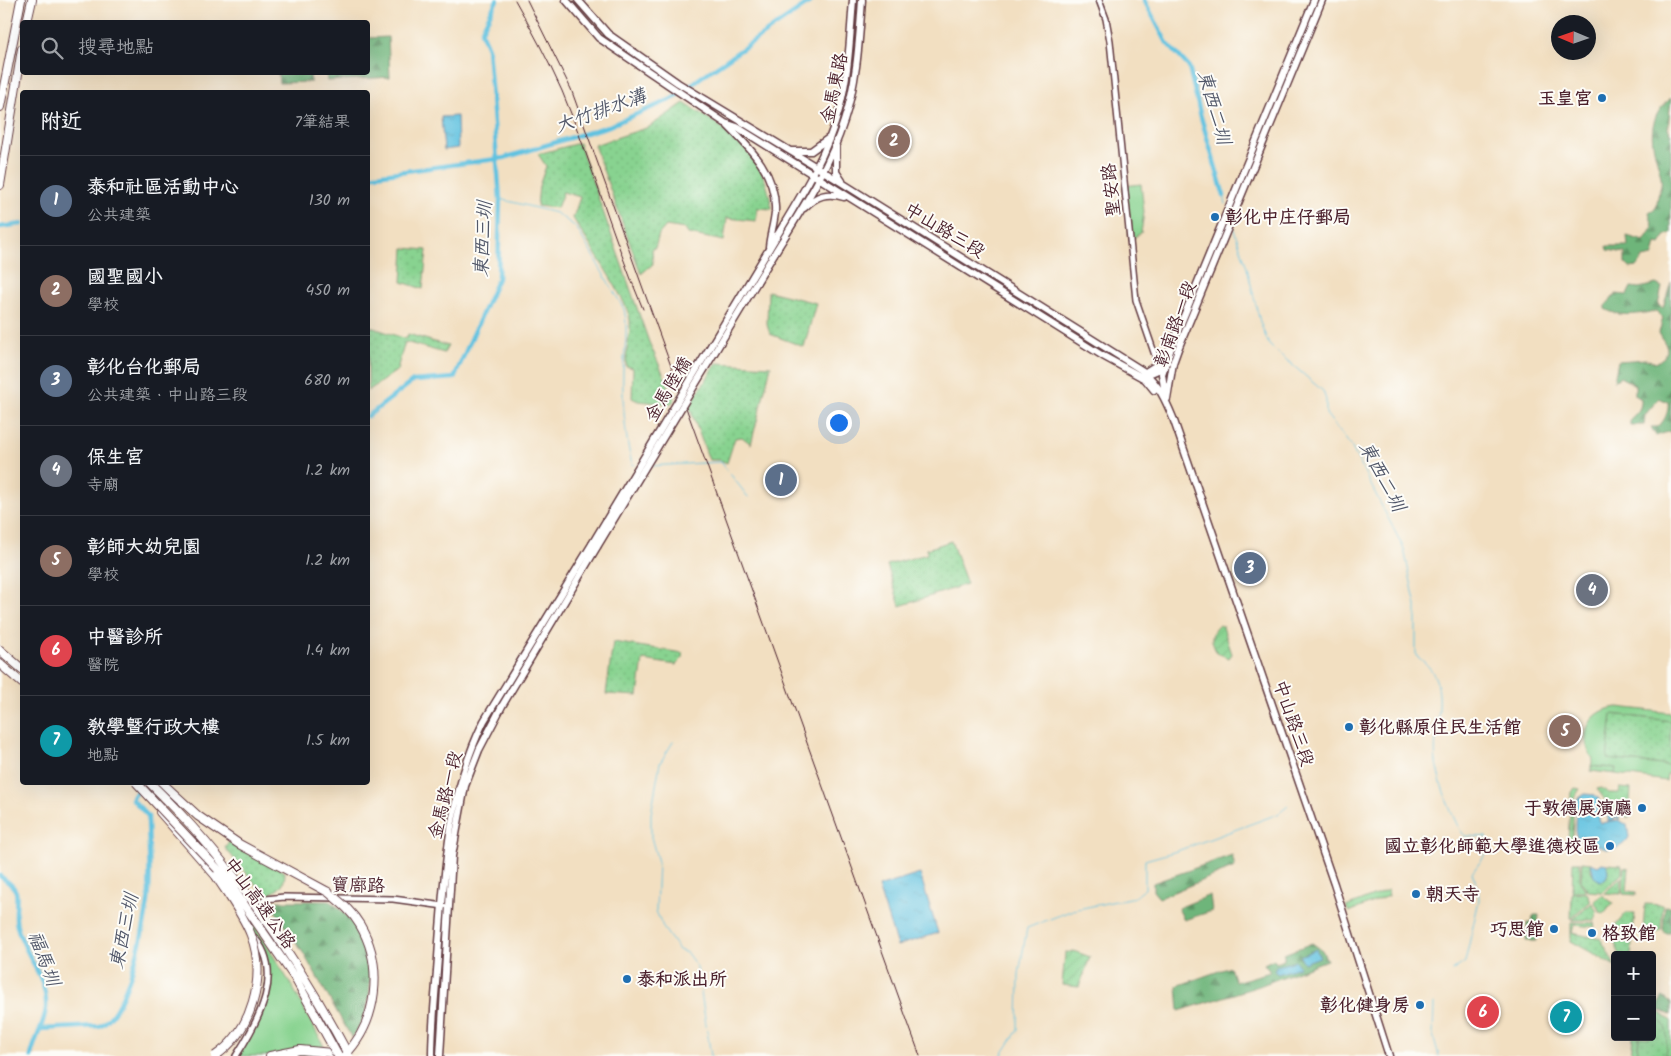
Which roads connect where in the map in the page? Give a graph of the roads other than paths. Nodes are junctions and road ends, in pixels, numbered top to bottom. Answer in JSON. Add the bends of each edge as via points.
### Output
{"nodes":[{"id":1,"x":20,"y":0,"type":"edge"},
{"id":2,"x":32,"y":0,"type":"edge"},
{"id":3,"x":566,"y":0,"type":"edge"},
{"id":4,"x":578,"y":0,"type":"edge"},
{"id":5,"x":853,"y":0,"type":"edge"},
{"id":6,"x":862,"y":0,"type":"edge"},
{"id":7,"x":1099,"y":0,"type":"edge"},
{"id":8,"x":1314,"y":0,"type":"edge"},
{"id":9,"x":1322,"y":0,"type":"edge"},
{"id":10,"x":28,"y":20,"type":"edge"},
{"id":11,"x":20,"y":61,"type":"edge"},
{"id":12,"x":677,"y":86,"type":"junction"},
{"id":13,"x":0,"y":107,"type":"edge"},
{"id":14,"x":725,"y":123,"type":"junction"},
{"id":15,"x":830,"y":137,"type":"junction"},
{"id":16,"x":836,"y":142,"type":"junction"},
{"id":17,"x":790,"y":151,"type":"junction"},
{"id":18,"x":818,"y":173,"type":"junction"},
{"id":19,"x":0,"y":185,"type":"edge"},
{"id":20,"x":850,"y":189,"type":"junction"},
{"id":21,"x":852,"y":199,"type":"junction"},
{"id":22,"x":798,"y":214,"type":"junction"},
{"id":23,"x":771,"y":252,"type":"junction"},
{"id":24,"x":1173,"y":363,"type":"junction"},
{"id":25,"x":1162,"y":367,"type":"junction"},
{"id":26,"x":1144,"y":376,"type":"junction"},
{"id":27,"x":1166,"y":400,"type":"junction"},
{"id":28,"x":595,"y":546,"type":"junction"},
{"id":29,"x":0,"y":650,"type":"edge"},
{"id":30,"x":0,"y":664,"type":"edge"},
{"id":31,"x":20,"y":667,"type":"edge"},
{"id":32,"x":20,"y":681,"type":"edge"},
{"id":33,"x":146,"y":785,"type":"edge"},
{"id":34,"x":164,"y":785,"type":"edge"},
{"id":35,"x":442,"y":904,"type":"junction"},
{"id":36,"x":448,"y":908,"type":"junction"},
{"id":37,"x":215,"y":1056,"type":"edge"},
{"id":38,"x":236,"y":1056,"type":"edge"},
{"id":39,"x":270,"y":1056,"type":"edge"},
{"id":40,"x":338,"y":1056,"type":"edge"},
{"id":41,"x":343,"y":1056,"type":"edge"},
{"id":42,"x":349,"y":1056,"type":"edge"},
{"id":43,"x":432,"y":1056,"type":"edge"},
{"id":44,"x":440,"y":1056,"type":"edge"},
{"id":45,"x":1389,"y":1056,"type":"edge"}],
"edges":[{"from":1,"to":13,"type":"highway"},
{"from":2,"to":10,"type":"highway"},
{"from":3,"to":12,"type":"main road","via":[[599,38]]},
{"from":4,"to":12,"type":"main road","via":[[608,34]]},
{"from":5,"to":15,"type":"main road","name":"金馬東路","via":[[845,85]]},
{"from":6,"to":16,"type":"main road","name":"金馬東路","via":[[854,83]]},
{"from":7,"to":25,"type":"street","name":"聖安路","via":[[1110,41],[1136,300]]},
{"from":8,"to":25,"type":"main road","name":"彰南路一段"},
{"from":9,"to":24,"type":"main road","name":"彰南路一段"},
{"from":11,"to":19,"type":"highway"},
{"from":12,"to":14,"type":"main road","name":"中山路三段"},
{"from":12,"to":17,"type":"main road","name":"中山路三段"},
{"from":14,"to":18,"type":"main road","name":"中山路三段"},
{"from":14,"to":23,"type":"main road","via":[[758,159],[772,187],[775,210]]},
{"from":15,"to":17,"type":"main road","via":[[811,151]]},
{"from":15,"to":18,"type":"main road","name":"金馬東路"},
{"from":16,"to":18,"type":"main road","name":"金馬東路"},
{"from":16,"to":20,"type":"main road","via":[[836,172]]},
{"from":17,"to":18,"type":"main road","name":"中山路三段"},
{"from":18,"to":20,"type":"main road","name":"中山路三段"},
{"from":18,"to":21,"type":"main road","name":"中山路三段"},
{"from":18,"to":22,"type":"main road"},
{"from":18,"to":23,"type":"main road"},
{"from":20,"to":26,"type":"main road","name":"中山路三段"},
{"from":21,"to":22,"type":"main road","via":[[823,195],[816,197]]},
{"from":21,"to":26,"type":"main road","name":"中山路三段","via":[[1103,356]]},
{"from":22,"to":23,"type":"main road"},
{"from":23,"to":28,"type":"main road","name":"金馬陸橋","bridge":true},
{"from":24,"to":25,"type":"main road"},
{"from":24,"to":27,"type":"main road","name":"彰南路一段"},
{"from":25,"to":26,"type":"main road"},
{"from":25,"to":27,"type":"main road","name":"彰南路一段"},
{"from":26,"to":27,"type":"main road","name":"中山路三段"},
{"from":27,"to":45,"type":"main road","name":"中山路三段","via":[[1334,884]]},
{"from":28,"to":35,"type":"main road","name":"金馬路一段","via":[[496,701],[470,751],[449,827]]},
{"from":28,"to":36,"type":"main road","name":"金馬路一段","via":[[502,706],[473,765],[456,827]]},
{"from":29,"to":31,"type":"highway"},
{"from":30,"to":32,"type":"highway"},
{"from":33,"to":37,"type":"highway","bridge":true,"via":[[157,809],[216,876],[242,915],[255,948],[257,983],[250,1009],[236,1036]]},
{"from":33,"to":40,"type":"highway","name":"中山高速公路","bridge":true,"via":[[230,884],[295,978]]},
{"from":33,"to":42,"type":"highway","name":"中山高速公路","bridge":true,"via":[[218,855],[257,904],[318,998]]},
{"from":34,"to":41,"type":"highway","bridge":true,"via":[[198,816],[239,844],[328,892],[360,924],[373,963],[374,996],[361,1034]]},
{"from":35,"to":36,"type":"street","name":"寶廍路"},
{"from":35,"to":38,"type":"street","name":"寶廍路","via":[[393,899],[284,897],[266,900],[243,918],[268,963],[268,982],[256,1025]]},
{"from":35,"to":43,"type":"main road","name":"金馬路一段"},
{"from":36,"to":44,"type":"main road","name":"金馬路一段"},
{"from":39,"to":41,"type":"highway","via":[[308,1050]]}]}
